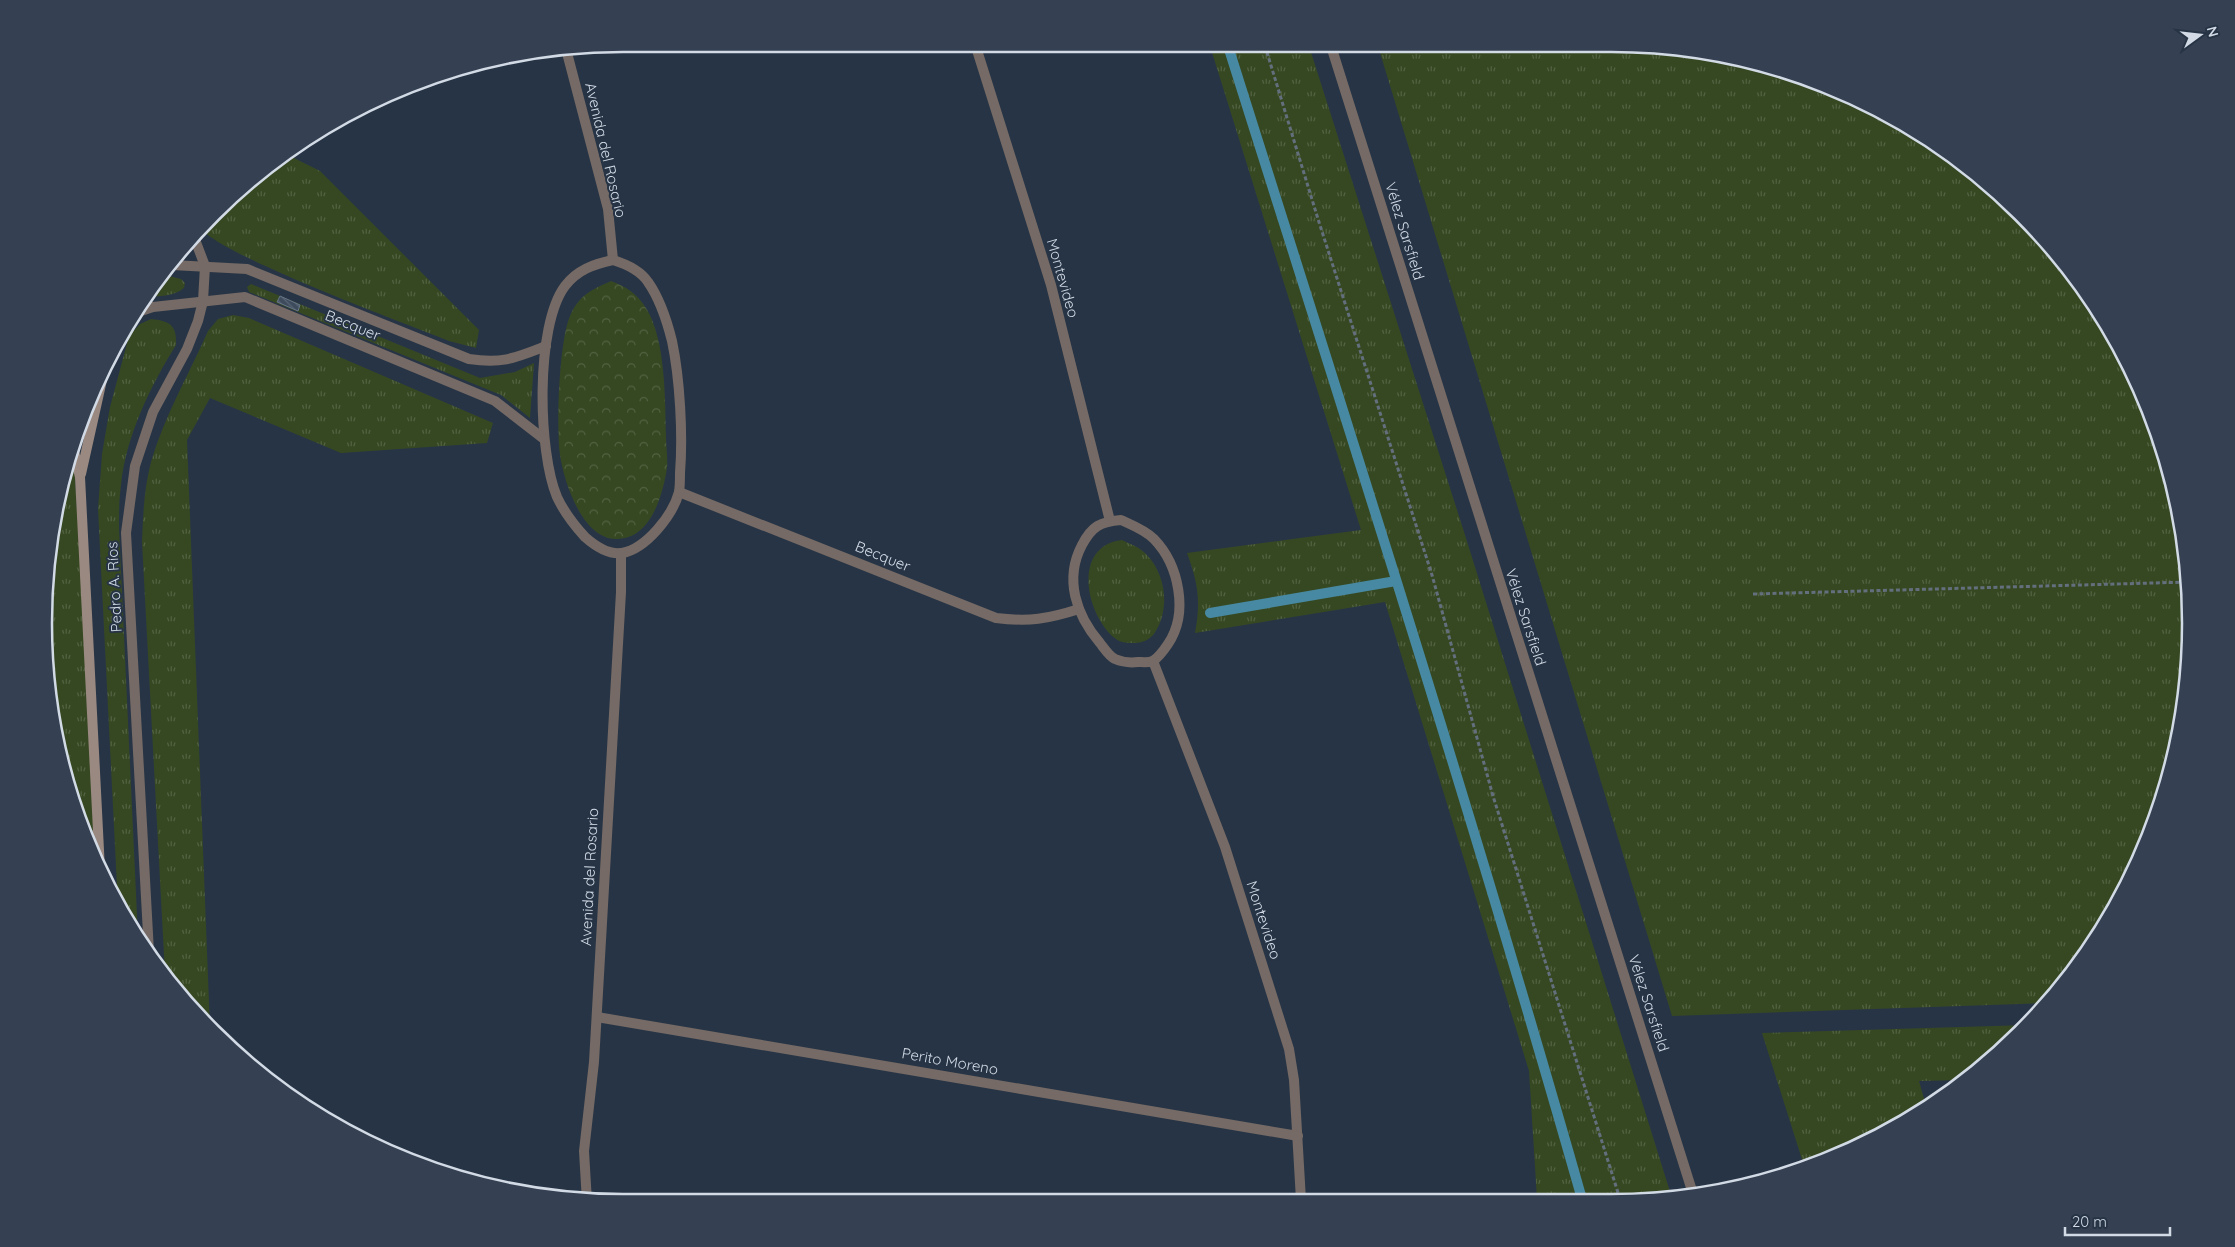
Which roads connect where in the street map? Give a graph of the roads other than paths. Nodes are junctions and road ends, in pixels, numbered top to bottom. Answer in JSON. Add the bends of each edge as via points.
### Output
{"nodes":[{"id":1,"x":978,"y":52,"type":"edge"},
{"id":2,"x":1333,"y":52,"type":"edge"},
{"id":3,"x":568,"y":55,"type":"edge"},
{"id":4,"x":197,"y":244,"type":"edge"},
{"id":5,"x":613,"y":260,"type":"junction"},
{"id":6,"x":179,"y":265,"type":"edge"},
{"id":7,"x":205,"y":266,"type":"junction"},
{"id":8,"x":203,"y":301,"type":"junction"},
{"id":9,"x":147,"y":309,"type":"edge"},
{"id":10,"x":546,"y":346,"type":"junction"},
{"id":11,"x":97,"y":404,"type":"edge"},
{"id":12,"x":544,"y":439,"type":"junction"},
{"id":13,"x":77,"y":461,"type":"edge"},
{"id":14,"x":80,"y":477,"type":"junction"},
{"id":15,"x":678,"y":492,"type":"junction"},
{"id":16,"x":1110,"y":521,"type":"junction"},
{"id":17,"x":620,"y":553,"type":"junction"},
{"id":18,"x":1079,"y":609,"type":"junction"},
{"id":19,"x":1153,"y":661,"type":"junction"},
{"id":20,"x":99,"y":849,"type":"edge"},
{"id":21,"x":148,"y":940,"type":"edge"},
{"id":22,"x":596,"y":1017,"type":"junction"},
{"id":23,"x":1298,"y":1136,"type":"junction"},
{"id":24,"x":1692,"y":1189,"type":"edge"},
{"id":25,"x":586,"y":1193,"type":"edge"},
{"id":26,"x":1301,"y":1194,"type":"edge"}],
"edges":[{"from":1,"to":16,"type":"street","name":"Montevideo","via":[[1051,285]]},
{"from":2,"to":24,"type":"street","name":"Vélez Sarsfield"},
{"from":3,"to":5,"type":"street","name":"Avenida del Rosario","via":[[608,209]]},
{"from":4,"to":7,"type":"street","name":"Pedro A. Ríos"},
{"from":5,"to":10,"type":"street","via":[[579,272],[565,287],[552,309]]},
{"from":5,"to":15,"type":"street","via":[[629,266],[647,280],[663,310],[672,342],[682,447]]},
{"from":6,"to":7,"type":"street","name":"Becquer"},
{"from":7,"to":8,"type":"street","name":"Pedro A. Ríos"},
{"from":7,"to":10,"type":"street","name":"Becquer","via":[[247,269],[469,359],[491,362],[513,359]]},
{"from":8,"to":9,"type":"street","name":"Becquer"},
{"from":8,"to":12,"type":"street","name":"Becquer","via":[[245,297],[495,402]]},
{"from":8,"to":21,"type":"street","name":"Pedro A. Ríos","via":[[188,349],[153,412],[135,466],[126,533]]},
{"from":10,"to":12,"type":"street"},
{"from":11,"to":14,"type":"main road"},
{"from":12,"to":17,"type":"street","via":[[557,496],[573,525],[597,548]]},
{"from":13,"to":14,"type":"main road"},
{"from":14,"to":20,"type":"main road"},
{"from":15,"to":17,"type":"street","via":[[660,528],[640,546]]},
{"from":15,"to":18,"type":"street","name":"Becquer","via":[[996,618],[1024,621],[1052,618]]},
{"from":16,"to":18,"type":"street","via":[[1089,532],[1078,554],[1072,574]]},
{"from":16,"to":19,"type":"street","via":[[1121,520],[1153,539],[1166,556],[1178,584],[1180,609],[1174,635]]},
{"from":17,"to":22,"type":"street","name":"Avenida del Rosario","via":[[620,602]]},
{"from":18,"to":19,"type":"street","via":[[1092,634],[1114,659],[1128,663]]},
{"from":19,"to":23,"type":"street","name":"Montevideo","via":[[1225,847],[1289,1049]]},
{"from":22,"to":23,"type":"street","name":"Perito Moreno"},
{"from":22,"to":25,"type":"street","name":"Avenida del Rosario","via":[[584,1151]]},
{"from":23,"to":26,"type":"street","name":"Montevideo"}]}
